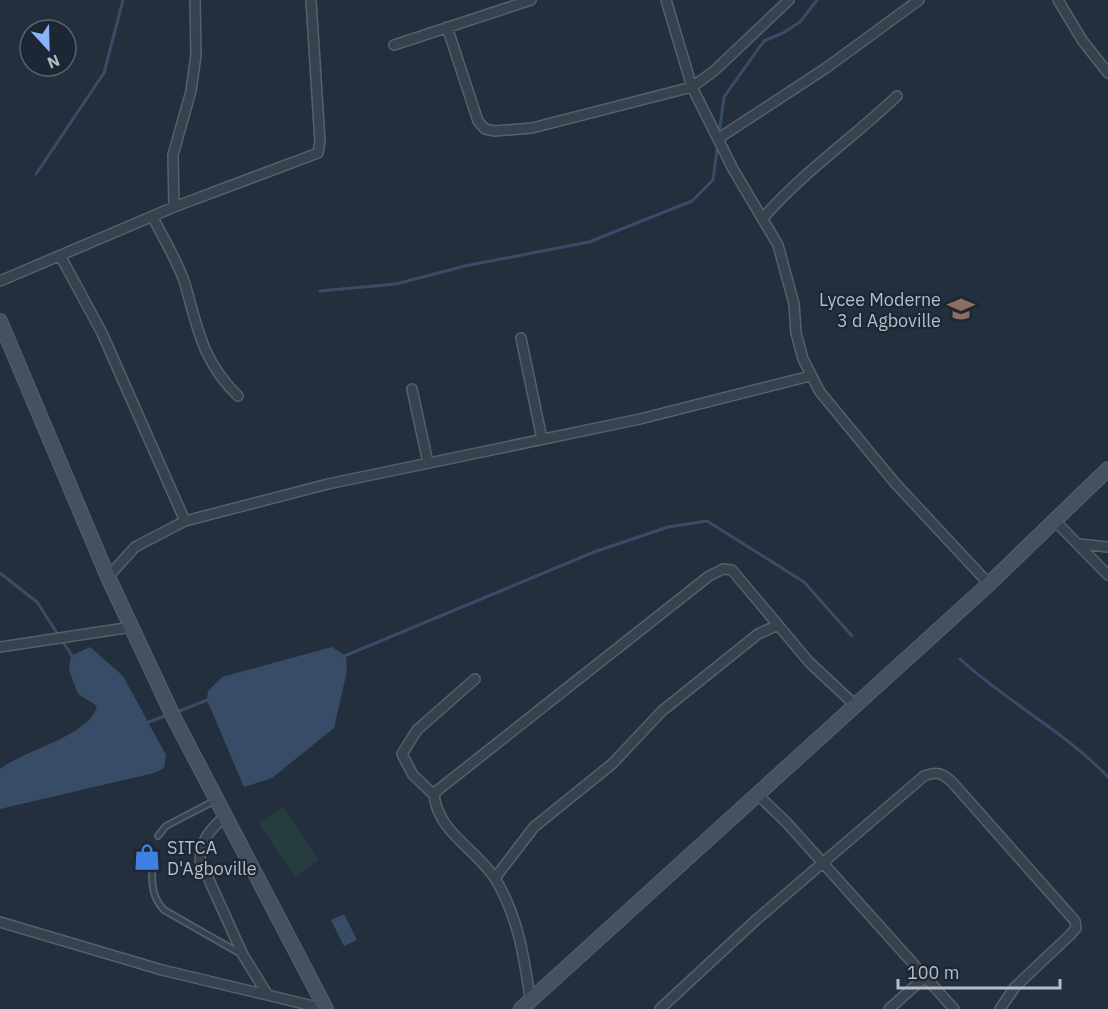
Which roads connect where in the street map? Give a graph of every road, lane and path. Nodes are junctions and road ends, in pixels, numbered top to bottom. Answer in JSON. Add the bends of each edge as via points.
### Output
{"nodes":[{"id":1,"x":195,"y":0,"type":"edge"},
{"id":2,"x":311,"y":0,"type":"edge"},
{"id":3,"x":531,"y":0,"type":"edge"},
{"id":4,"x":666,"y":0,"type":"edge"},
{"id":5,"x":789,"y":0,"type":"edge"},
{"id":6,"x":919,"y":0,"type":"edge"},
{"id":7,"x":1058,"y":0,"type":"edge"},
{"id":8,"x":447,"y":27,"type":"junction"},
{"id":9,"x":394,"y":45,"type":"dead end"},
{"id":10,"x":1108,"y":74,"type":"edge"},
{"id":11,"x":692,"y":87,"type":"junction"},
{"id":12,"x":897,"y":96,"type":"dead end"},
{"id":13,"x":719,"y":138,"type":"junction"},
{"id":14,"x":174,"y":207,"type":"junction"},
{"id":15,"x":153,"y":217,"type":"junction"},
{"id":16,"x":763,"y":218,"type":"junction"},
{"id":17,"x":61,"y":257,"type":"junction"},
{"id":18,"x":0,"y":281,"type":"edge"},
{"id":19,"x":0,"y":321,"type":"edge"},
{"id":20,"x":521,"y":338,"type":"dead end"},
{"id":21,"x":810,"y":376,"type":"junction"},
{"id":22,"x":412,"y":389,"type":"dead end"},
{"id":23,"x":238,"y":396,"type":"dead end"},
{"id":24,"x":542,"y":439,"type":"junction"},
{"id":25,"x":428,"y":464,"type":"junction"},
{"id":26,"x":1108,"y":470,"type":"edge"},
{"id":27,"x":1054,"y":520,"type":"junction"},
{"id":28,"x":185,"y":521,"type":"junction"},
{"id":29,"x":1079,"y":544,"type":"junction"},
{"id":30,"x":1108,"y":547,"type":"edge"},
{"id":31,"x":1108,"y":575,"type":"edge"},
{"id":32,"x":108,"y":577,"type":"junction"},
{"id":33,"x":989,"y":584,"type":"junction"},
{"id":34,"x":778,"y":625,"type":"junction"},
{"id":35,"x":132,"y":627,"type":"junction"},
{"id":36,"x":0,"y":647,"type":"edge"},
{"id":37,"x":475,"y":679,"type":"dead end"},
{"id":38,"x":854,"y":704,"type":"junction"},
{"id":39,"x":757,"y":794,"type":"junction"},
{"id":40,"x":434,"y":795,"type":"junction"},
{"id":41,"x":216,"y":799,"type":"junction"},
{"id":42,"x":225,"y":816,"type":"junction"},
{"id":43,"x":158,"y":836,"type":"dead end"},
{"id":44,"x":824,"y":864,"type":"junction"},
{"id":45,"x":152,"y":871,"type":"dead end"},
{"id":46,"x":495,"y":878,"type":"junction"},
{"id":47,"x":0,"y":922,"type":"edge"},
{"id":48,"x":243,"y":956,"type":"junction"},
{"id":49,"x":925,"y":977,"type":"junction"},
{"id":50,"x":267,"y":994,"type":"junction"},
{"id":51,"x":530,"y":998,"type":"junction"},
{"id":52,"x":326,"y":1009,"type":"edge"},
{"id":53,"x":520,"y":1009,"type":"edge"},
{"id":54,"x":660,"y":1009,"type":"edge"},
{"id":55,"x":889,"y":1009,"type":"edge"},
{"id":56,"x":954,"y":1009,"type":"edge"},
{"id":57,"x":1000,"y":1009,"type":"edge"}],
"edges":[{"from":1,"to":14,"type":"street","via":[[196,54],[191,91],[173,155]]},
{"from":2,"to":14,"type":"street","via":[[318,153]]},
{"from":3,"to":8,"type":"street"},
{"from":4,"to":11,"type":"street"},
{"from":5,"to":11,"type":"street"},
{"from":6,"to":13,"type":"street","via":[[826,68]]},
{"from":7,"to":10,"type":"street"},
{"from":8,"to":9,"type":"street"},
{"from":8,"to":11,"type":"street","via":[[465,86],[485,129],[531,128]]},
{"from":11,"to":13,"type":"street"},
{"from":12,"to":16,"type":"street","via":[[788,189]]},
{"from":13,"to":16,"type":"street"},
{"from":14,"to":15,"type":"street"},
{"from":15,"to":17,"type":"street"},
{"from":15,"to":23,"type":"street","via":[[184,283],[205,351],[219,377]]},
{"from":16,"to":21,"type":"street","via":[[778,244],[788,277],[796,333]]},
{"from":17,"to":18,"type":"street"},
{"from":17,"to":28,"type":"street","via":[[102,333]]},
{"from":19,"to":32,"type":"main road"},
{"from":20,"to":24,"type":"street"},
{"from":21,"to":24,"type":"street"},
{"from":21,"to":33,"type":"street","via":[[896,483]]},
{"from":22,"to":25,"type":"street"},
{"from":24,"to":25,"type":"street"},
{"from":25,"to":28,"type":"street"},
{"from":26,"to":27,"type":"main road"},
{"from":27,"to":29,"type":"street"},
{"from":27,"to":33,"type":"main road"},
{"from":28,"to":32,"type":"street","via":[[135,547]]},
{"from":29,"to":30,"type":"street"},
{"from":29,"to":31,"type":"street"},
{"from":32,"to":35,"type":"main road"},
{"from":33,"to":38,"type":"main road"},
{"from":34,"to":38,"type":"street","via":[[808,662]]},
{"from":34,"to":40,"type":"street","via":[[732,570],[723,569],[709,576]]},
{"from":34,"to":46,"type":"street","via":[[758,634],[662,711],[612,764],[534,827]]},
{"from":35,"to":36,"type":"street"},
{"from":35,"to":41,"type":"main road"},
{"from":37,"to":40,"type":"street","via":[[417,730],[402,754],[413,775]]},
{"from":38,"to":39,"type":"main road"},
{"from":39,"to":44,"type":"street"},
{"from":39,"to":51,"type":"main road"},
{"from":40,"to":46,"type":"street","via":[[441,818]]},
{"from":41,"to":42,"type":"main road"},
{"from":41,"to":43,"type":"lane","via":[[166,826]]},
{"from":42,"to":48,"type":"street","via":[[209,830],[201,844],[200,860]]},
{"from":42,"to":52,"type":"main road"},
{"from":44,"to":49,"type":"street"},
{"from":44,"to":54,"type":"street","via":[[756,920]]},
{"from":44,"to":57,"type":"street","via":[[924,776],[943,774],[1075,921],[1071,935],[1015,987]]},
{"from":45,"to":48,"type":"lane","via":[[154,895],[164,910]]},
{"from":46,"to":51,"type":"street","via":[[517,924]]},
{"from":47,"to":50,"type":"street","via":[[162,970]]},
{"from":48,"to":50,"type":"street"},
{"from":49,"to":55,"type":"street"},
{"from":49,"to":56,"type":"street"},
{"from":50,"to":52,"type":"street"},
{"from":51,"to":53,"type":"main road"}]}
